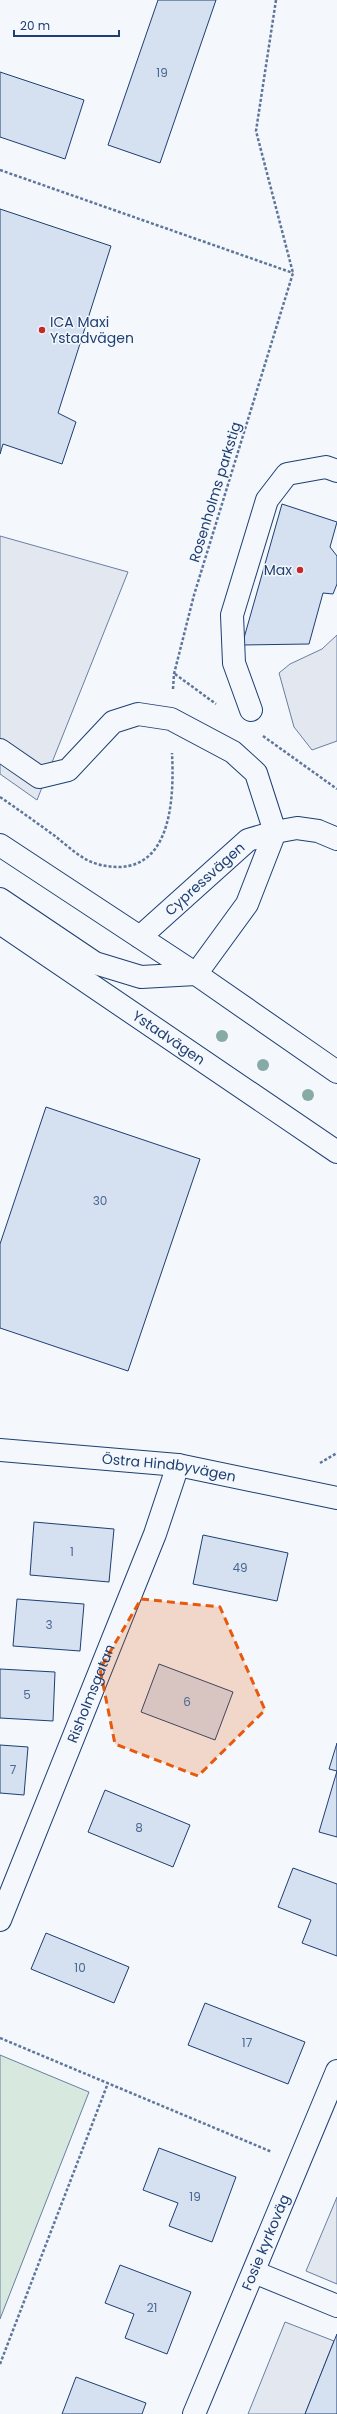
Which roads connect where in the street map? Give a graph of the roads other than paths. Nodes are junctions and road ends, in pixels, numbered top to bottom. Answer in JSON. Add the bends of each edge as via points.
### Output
{"nodes":[{"id":1,"x":337,"y":471,"type":"edge"},
{"id":2,"x":251,"y":710,"type":"dead end"},
{"id":3,"x":0,"y":750,"type":"edge"},
{"id":4,"x":275,"y":832,"type":"junction"},
{"id":5,"x":337,"y":839,"type":"edge"},
{"id":6,"x":0,"y":845,"type":"edge"},
{"id":7,"x":0,"y":898,"type":"edge"},
{"id":8,"x":0,"y":923,"type":"edge"},
{"id":9,"x":140,"y":937,"type":"junction"},
{"id":10,"x":196,"y":974,"type":"junction"},
{"id":11,"x":337,"y":1072,"type":"edge"},
{"id":12,"x":337,"y":1152,"type":"edge"},
{"id":13,"x":0,"y":1450,"type":"edge"},
{"id":14,"x":178,"y":1465,"type":"junction"},
{"id":15,"x":337,"y":1498,"type":"edge"},
{"id":16,"x":0,"y":1920,"type":"edge"},
{"id":17,"x":334,"y":2084,"type":"edge"},
{"id":18,"x":254,"y":2272,"type":"junction"},
{"id":19,"x":337,"y":2306,"type":"edge"},
{"id":20,"x":194,"y":2414,"type":"edge"}],
"edges":[{"from":1,"to":2,"type":"street","via":[[326,466],[287,474],[267,500],[232,616],[234,663]]},
{"from":3,"to":4,"type":"street","via":[[39,777],[68,770],[113,722],[138,714],[170,720],[233,752],[256,773]]},
{"from":4,"to":5,"type":"street","name":"Cypressvägen","via":[[318,830]]},
{"from":4,"to":9,"type":"street","name":"Cypressvägen","via":[[248,840]]},
{"from":4,"to":10,"type":"street","name":"Cypressvägen","via":[[247,904]]},
{"from":6,"to":9,"type":"street"},
{"from":7,"to":10,"type":"street","via":[[95,963],[141,977]]},
{"from":8,"to":12,"type":"street","name":"Ystadvägen"},
{"from":9,"to":10,"type":"street"},
{"from":10,"to":11,"type":"street"},
{"from":13,"to":14,"type":"street","name":"Östra Hindbyvägen"},
{"from":14,"to":15,"type":"street","name":"Östra Hindbyvägen"},
{"from":14,"to":16,"type":"street","name":"Risholmsgatan","via":[[155,1534]]},
{"from":17,"to":18,"type":"street","name":"Fosie kyrkoväg","via":[[298,2163]]},
{"from":18,"to":19,"type":"street"},
{"from":18,"to":20,"type":"street","name":"Fosie kyrkoväg"}]}
